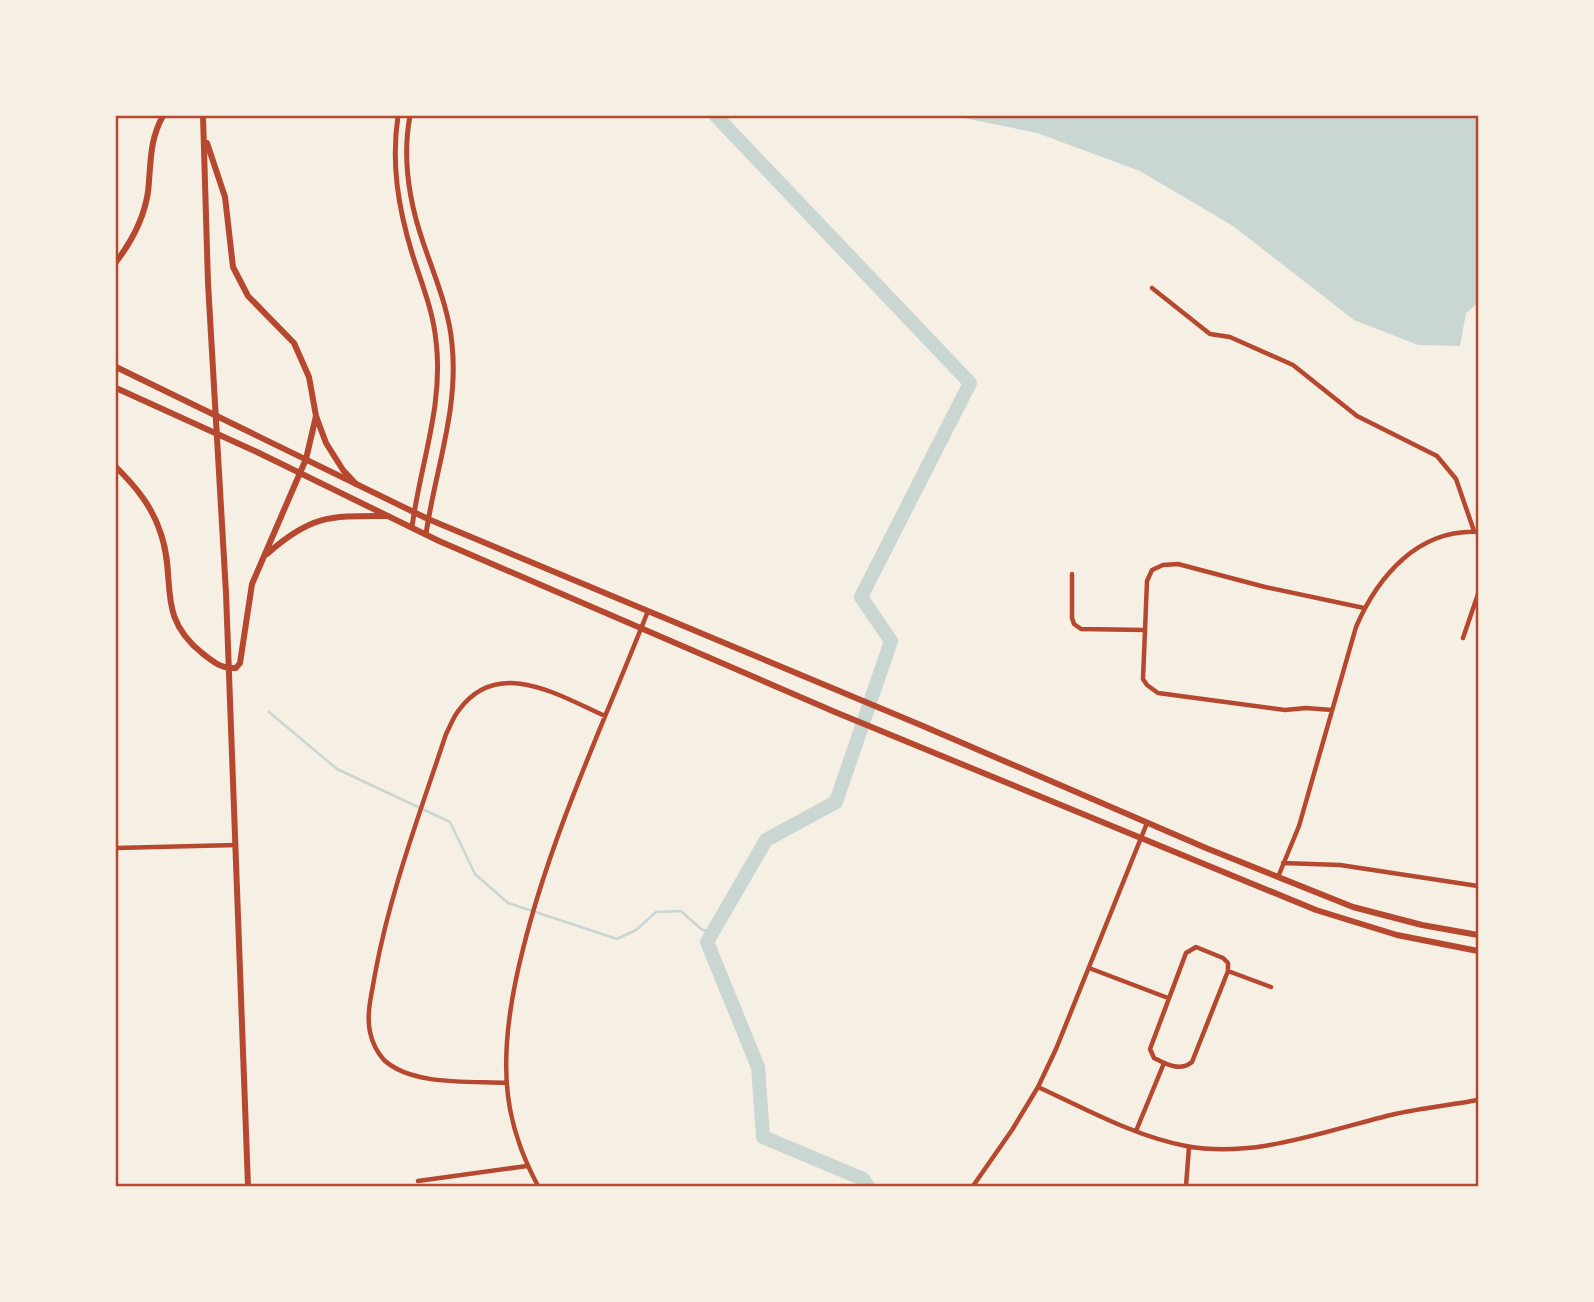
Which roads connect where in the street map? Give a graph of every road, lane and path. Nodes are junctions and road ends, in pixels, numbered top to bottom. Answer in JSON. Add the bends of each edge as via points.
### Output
{"nodes":[{"id":1,"x":163,"y":116,"type":"edge"},
{"id":2,"x":203,"y":116,"type":"edge"},
{"id":3,"x":398,"y":116,"type":"edge"},
{"id":4,"x":410,"y":116,"type":"edge"},
{"id":5,"x":205,"y":138,"type":"junction"},
{"id":6,"x":116,"y":262,"type":"edge"},
{"id":7,"x":1153,"y":288,"type":"dead end"},
{"id":8,"x":116,"y":367,"type":"edge"},
{"id":9,"x":116,"y":388,"type":"edge"},
{"id":10,"x":316,"y":416,"type":"junction"},
{"id":11,"x":306,"y":459,"type":"junction"},
{"id":12,"x":116,"y":467,"type":"edge"},
{"id":13,"x":300,"y":474,"type":"junction"},
{"id":14,"x":356,"y":484,"type":"junction"},
{"id":15,"x":414,"y":513,"type":"junction"},
{"id":16,"x":388,"y":516,"type":"junction"},
{"id":17,"x":428,"y":519,"type":"junction"},
{"id":18,"x":412,"y":527,"type":"junction"},
{"id":19,"x":1476,"y":531,"type":"edge"},
{"id":20,"x":426,"y":534,"type":"junction"},
{"id":21,"x":262,"y":557,"type":"junction"},
{"id":22,"x":1072,"y":574,"type":"dead end"},
{"id":23,"x":1479,"y":594,"type":"edge"},
{"id":24,"x":1364,"y":608,"type":"junction"},
{"id":25,"x":648,"y":611,"type":"junction"},
{"id":26,"x":641,"y":627,"type":"junction"},
{"id":27,"x":1144,"y":630,"type":"junction"},
{"id":28,"x":1463,"y":638,"type":"dead end"},
{"id":29,"x":228,"y":668,"type":"junction"},
{"id":30,"x":1332,"y":710,"type":"junction"},
{"id":31,"x":605,"y":716,"type":"junction"},
{"id":32,"x":1147,"y":822,"type":"junction"},
{"id":33,"x":1141,"y":837,"type":"junction"},
{"id":34,"x":236,"y":845,"type":"junction"},
{"id":35,"x":116,"y":848,"type":"edge"},
{"id":36,"x":1283,"y":863,"type":"junction"},
{"id":37,"x":1278,"y":877,"type":"junction"},
{"id":38,"x":1479,"y":886,"type":"edge"},
{"id":39,"x":1479,"y":935,"type":"edge"},
{"id":40,"x":1479,"y":951,"type":"edge"},
{"id":41,"x":1089,"y":968,"type":"junction"},
{"id":42,"x":1228,"y":971,"type":"junction"},
{"id":43,"x":1271,"y":987,"type":"dead end"},
{"id":44,"x":1168,"y":999,"type":"junction"},
{"id":45,"x":1164,"y":1063,"type":"junction"},
{"id":46,"x":507,"y":1083,"type":"junction"},
{"id":47,"x":1038,"y":1087,"type":"junction"},
{"id":48,"x":1479,"y":1100,"type":"edge"},
{"id":49,"x":1136,"y":1131,"type":"junction"},
{"id":50,"x":1189,"y":1147,"type":"junction"},
{"id":51,"x":527,"y":1166,"type":"junction"},
{"id":52,"x":418,"y":1181,"type":"dead end"},
{"id":53,"x":248,"y":1186,"type":"edge"},
{"id":54,"x":538,"y":1186,"type":"edge"},
{"id":55,"x":973,"y":1186,"type":"edge"},
{"id":56,"x":1186,"y":1186,"type":"edge"}],
"edges":[{"from":1,"to":6,"type":"main road","via":[[152,143],[144,211]]},
{"from":2,"to":5,"type":"main road"},
{"from":3,"to":15,"type":"street","via":[[394,159],[399,204],[426,294],[438,357],[434,414]]},
{"from":4,"to":17,"type":"street","via":[[408,182],[449,322],[454,362],[452,399]]},
{"from":5,"to":10,"type":"main road","via":[[225,197],[233,267],[248,296],[294,343],[309,377]]},
{"from":5,"to":29,"type":"main road"},
{"from":7,"to":19,"type":"street","via":[[1210,334],[1230,337],[1293,365],[1357,416],[1437,456],[1455,479]]},
{"from":8,"to":11,"type":"main road"},
{"from":9,"to":13,"type":"main road"},
{"from":10,"to":11,"type":"main road"},
{"from":10,"to":14,"type":"main road","via":[[334,457]]},
{"from":11,"to":13,"type":"main road"},
{"from":11,"to":14,"type":"main road"},
{"from":12,"to":29,"type":"main road","via":[[141,492],[161,533],[169,598],[179,627],[199,651]]},
{"from":13,"to":16,"type":"main road"},
{"from":13,"to":21,"type":"main road"},
{"from":14,"to":15,"type":"main road"},
{"from":15,"to":17,"type":"main road"},
{"from":15,"to":18,"type":"street"},
{"from":16,"to":18,"type":"main road"},
{"from":16,"to":21,"type":"main road","via":[[320,519],[303,525]]},
{"from":17,"to":20,"type":"street"},
{"from":17,"to":25,"type":"main road"},
{"from":18,"to":20,"type":"main road"},
{"from":19,"to":24,"type":"street","via":[[1424,543],[1384,578]]},
{"from":20,"to":26,"type":"main road"},
{"from":21,"to":29,"type":"main road","via":[[248,599],[240,663]]},
{"from":22,"to":27,"type":"street","via":[[1074,624],[1081,629]]},
{"from":23,"to":28,"type":"street"},
{"from":24,"to":27,"type":"street","via":[[1178,564],[1163,565],[1152,570],[1147,581]]},
{"from":24,"to":30,"type":"street"},
{"from":25,"to":26,"type":"street"},
{"from":25,"to":32,"type":"main road"},
{"from":26,"to":31,"type":"street"},
{"from":26,"to":33,"type":"main road"},
{"from":27,"to":30,"type":"street","via":[[1143,679],[1158,693],[1285,710]]},
{"from":29,"to":34,"type":"main road"},
{"from":30,"to":36,"type":"street"},
{"from":31,"to":46,"type":"street","via":[[530,919],[513,994]]},
{"from":31,"to":46,"type":"street","via":[[530,684],[492,685],[474,694],[446,734],[390,904],[369,1009],[375,1048],[401,1072],[428,1079]]},
{"from":32,"to":33,"type":"street"},
{"from":32,"to":37,"type":"main road"},
{"from":33,"to":40,"type":"main road","via":[[1347,920]]},
{"from":33,"to":41,"type":"street"},
{"from":34,"to":35,"type":"street"},
{"from":34,"to":53,"type":"main road"},
{"from":36,"to":37,"type":"street"},
{"from":36,"to":38,"type":"street","via":[[1340,865]]},
{"from":37,"to":39,"type":"main road","via":[[1353,907]]},
{"from":41,"to":44,"type":"street"},
{"from":41,"to":47,"type":"street"},
{"from":42,"to":43,"type":"street"},
{"from":42,"to":44,"type":"street","via":[[1223,958],[1189,948]]},
{"from":42,"to":45,"type":"street","via":[[1192,1062],[1178,1068]]},
{"from":44,"to":45,"type":"street","via":[[1150,1049],[1154,1058]]},
{"from":45,"to":49,"type":"street"},
{"from":46,"to":51,"type":"street"},
{"from":47,"to":49,"type":"street"},
{"from":47,"to":55,"type":"street"},
{"from":48,"to":50,"type":"street","via":[[1397,1114],[1272,1145],[1224,1150]]},
{"from":49,"to":50,"type":"street"},
{"from":50,"to":56,"type":"street"},
{"from":51,"to":52,"type":"street"},
{"from":51,"to":54,"type":"street"}]}
